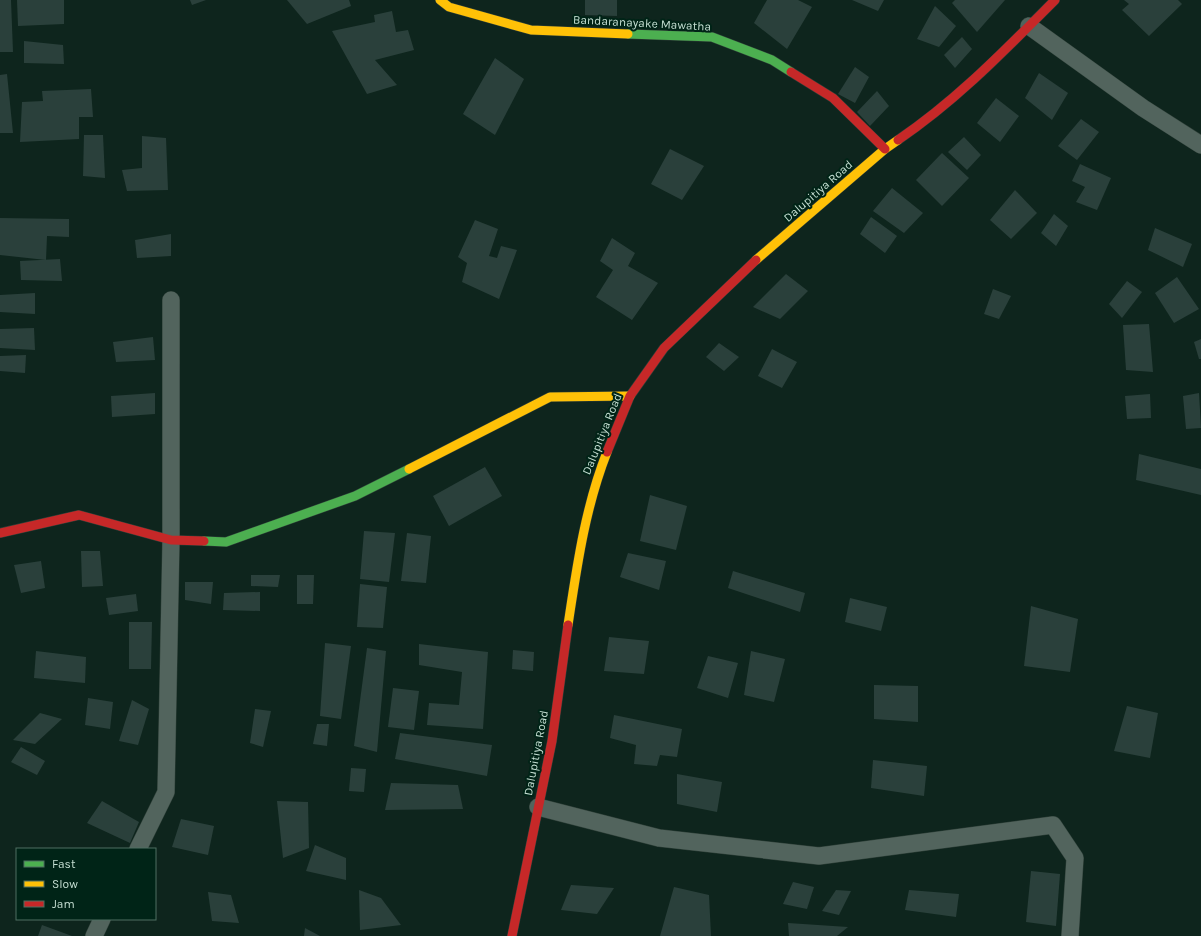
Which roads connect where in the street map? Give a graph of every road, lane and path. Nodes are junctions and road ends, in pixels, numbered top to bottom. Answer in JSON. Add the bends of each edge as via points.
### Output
{"nodes":[{"id":1,"x":440,"y":0,"type":"edge"},
{"id":2,"x":1055,"y":0,"type":"edge"},
{"id":3,"x":1029,"y":26,"type":"junction"},
{"id":4,"x":1201,"y":145,"type":"edge"},
{"id":5,"x":885,"y":149,"type":"junction"},
{"id":6,"x":170,"y":300,"type":"dead end"},
{"id":7,"x":630,"y":396,"type":"junction"},
{"id":8,"x":0,"y":532,"type":"edge"},
{"id":9,"x":171,"y":540,"type":"junction"},
{"id":10,"x":538,"y":807,"type":"junction"},
{"id":11,"x":138,"y":848,"type":"edge"},
{"id":12,"x":102,"y":920,"type":"edge"},
{"id":13,"x":94,"y":936,"type":"edge"},
{"id":14,"x":512,"y":936,"type":"edge"},
{"id":15,"x":1070,"y":936,"type":"edge"}],
"edges":[{"from":1,"to":5,"type":"street","name":"Bandaranayake Mawatha","via":[[449,7],[531,30],[712,37],[772,60],[833,98]]},
{"from":2,"to":3,"type":"street","name":"Dalupitiya Road"},
{"from":3,"to":4,"type":"street","via":[[1143,108]]},
{"from":3,"to":5,"type":"street","name":"Dalupitiya Road","via":[[979,76],[920,125]]},
{"from":5,"to":7,"type":"street","name":"Dalupitiya Road","via":[[739,275],[664,348]]},
{"from":6,"to":9,"type":"street"},
{"from":7,"to":9,"type":"street","via":[[550,397],[355,496],[226,542]]},
{"from":7,"to":10,"type":"street","name":"Dalupitiya Road","via":[[596,480],[584,524],[552,741]]},
{"from":8,"to":9,"type":"street","via":[[79,515]]},
{"from":9,"to":11,"type":"street","via":[[166,792]]},
{"from":10,"to":14,"type":"street","name":"Dalupitiya Road"},
{"from":10,"to":15,"type":"street","via":[[659,838],[819,856],[1053,826],[1075,858]]},
{"from":12,"to":13,"type":"street"}]}
